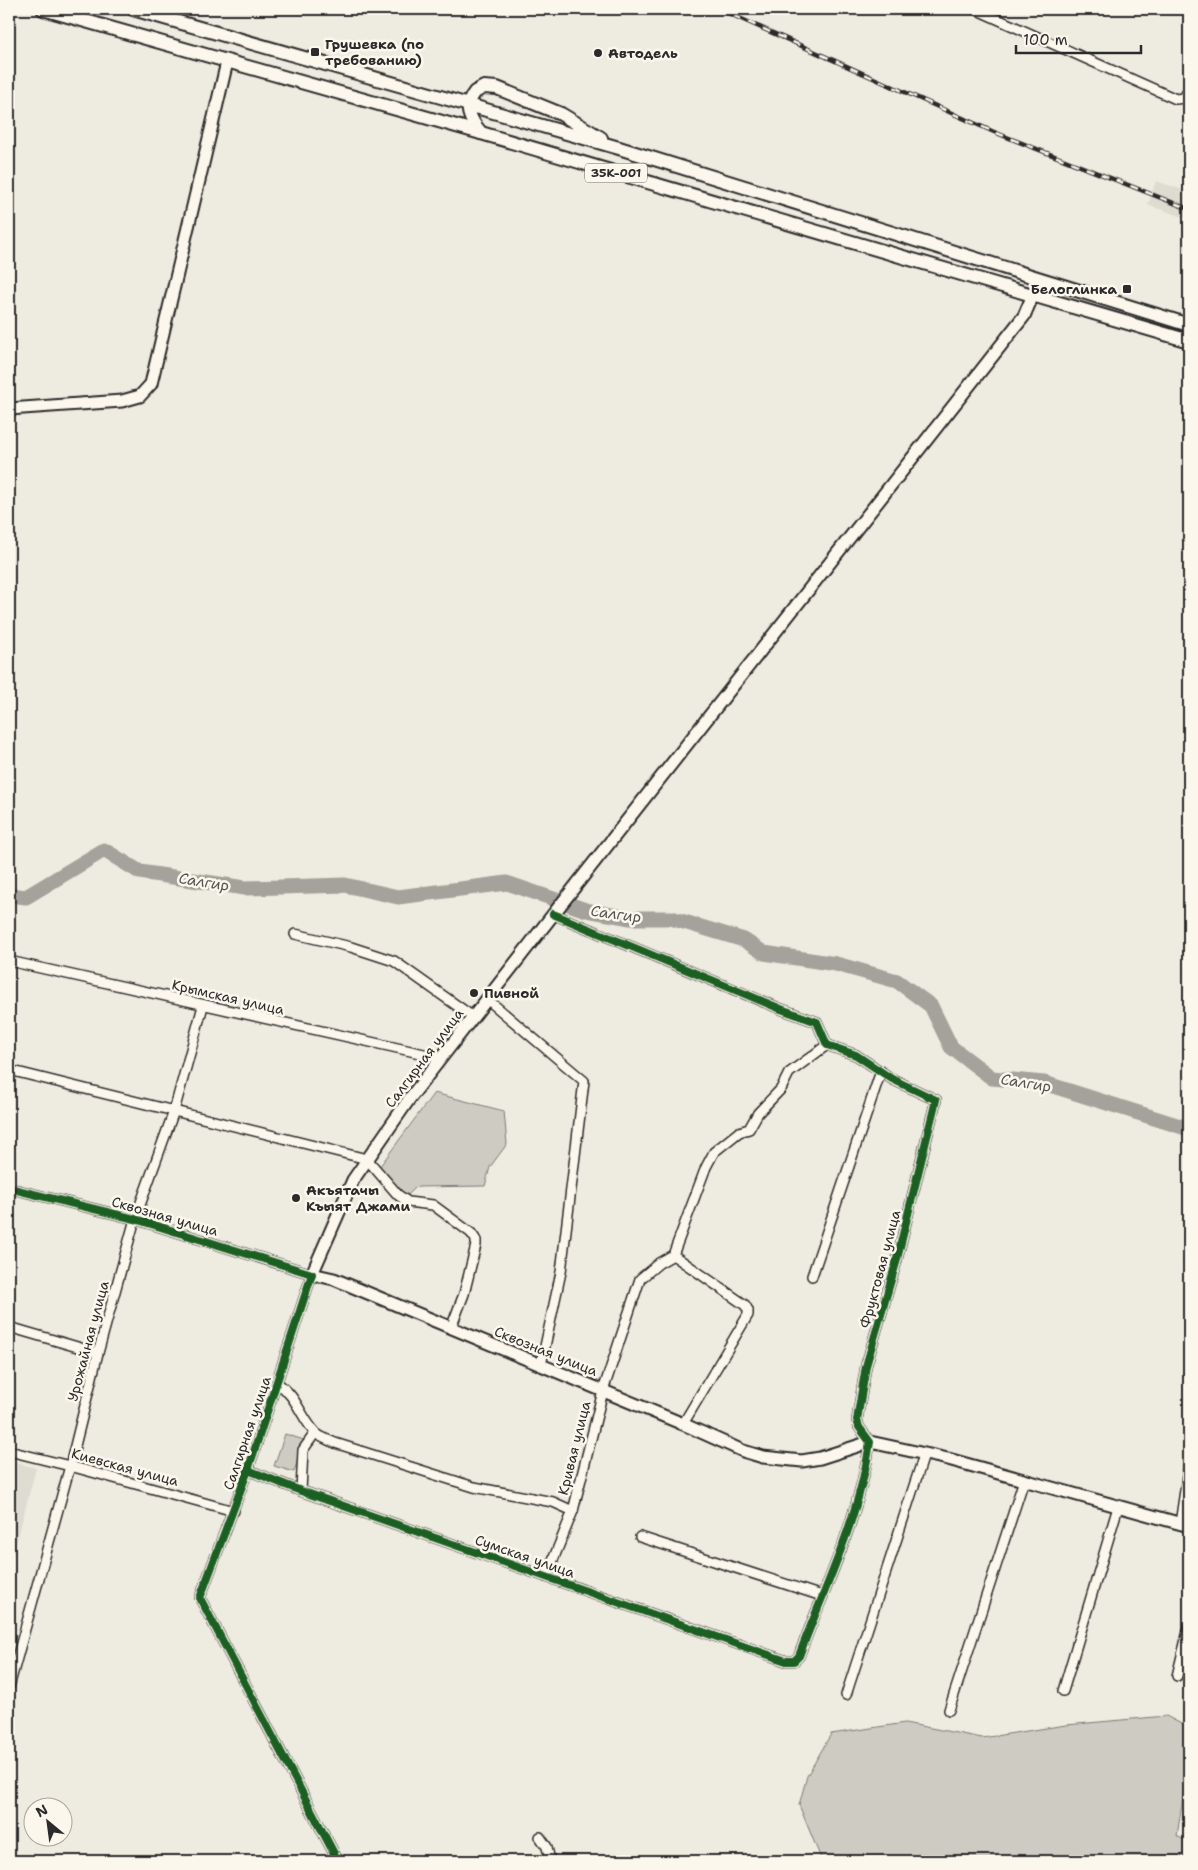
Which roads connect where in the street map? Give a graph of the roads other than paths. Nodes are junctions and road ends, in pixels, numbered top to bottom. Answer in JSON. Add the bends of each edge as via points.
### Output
{"nodes":[{"id":1,"x":42,"y":9,"type":"edge"},
{"id":2,"x":133,"y":9,"type":"edge"},
{"id":3,"x":975,"y":9,"type":"edge"},
{"id":4,"x":227,"y":62,"type":"junction"},
{"id":5,"x":1189,"y":88,"type":"edge"},
{"id":6,"x":469,"y":101,"type":"junction"},
{"id":7,"x":480,"y":133,"type":"junction"},
{"id":8,"x":619,"y":148,"type":"junction"},
{"id":9,"x":1033,"y":295,"type":"junction"},
{"id":10,"x":1189,"y":324,"type":"edge"},
{"id":11,"x":1189,"y":341,"type":"edge"},
{"id":12,"x":9,"y":409,"type":"edge"},
{"id":13,"x":554,"y":913,"type":"junction"},
{"id":14,"x":295,"y":934,"type":"dead end"},
{"id":15,"x":9,"y":961,"type":"edge"},
{"id":16,"x":487,"y":999,"type":"junction"},
{"id":17,"x":203,"y":1006,"type":"junction"},
{"id":18,"x":473,"y":1017,"type":"junction"},
{"id":19,"x":827,"y":1045,"type":"junction"},
{"id":20,"x":442,"y":1058,"type":"junction"},
{"id":21,"x":9,"y":1070,"type":"edge"},
{"id":22,"x":881,"y":1071,"type":"junction"},
{"id":23,"x":174,"y":1111,"type":"junction"},
{"id":24,"x":367,"y":1159,"type":"junction"},
{"id":25,"x":9,"y":1188,"type":"edge"},
{"id":26,"x":135,"y":1219,"type":"junction"},
{"id":27,"x":673,"y":1255,"type":"junction"},
{"id":28,"x":312,"y":1274,"type":"junction"},
{"id":29,"x":812,"y":1276,"type":"dead end"},
{"id":30,"x":9,"y":1327,"type":"edge"},
{"id":31,"x":450,"y":1328,"type":"junction"},
{"id":32,"x":98,"y":1353,"type":"junction"},
{"id":33,"x":542,"y":1366,"type":"junction"},
{"id":34,"x":277,"y":1384,"type":"junction"},
{"id":35,"x":603,"y":1391,"type":"junction"},
{"id":36,"x":683,"y":1424,"type":"junction"},
{"id":37,"x":315,"y":1433,"type":"junction"},
{"id":38,"x":870,"y":1442,"type":"junction"},
{"id":39,"x":9,"y":1451,"type":"edge"},
{"id":40,"x":924,"y":1455,"type":"junction"},
{"id":41,"x":1189,"y":1463,"type":"edge"},
{"id":42,"x":70,"y":1466,"type":"junction"},
{"id":43,"x":248,"y":1470,"type":"junction"},
{"id":44,"x":1024,"y":1480,"type":"junction"},
{"id":45,"x":301,"y":1492,"type":"junction"},
{"id":46,"x":1118,"y":1507,"type":"junction"},
{"id":47,"x":234,"y":1511,"type":"junction"},
{"id":48,"x":573,"y":1511,"type":"junction"},
{"id":49,"x":1185,"y":1525,"type":"edge"},
{"id":50,"x":640,"y":1536,"type":"dead end"},
{"id":51,"x":546,"y":1577,"type":"junction"},
{"id":52,"x":822,"y":1596,"type":"junction"},
{"id":53,"x":1189,"y":1627,"type":"edge"},
{"id":54,"x":1177,"y":1676,"type":"dead end"},
{"id":55,"x":9,"y":1687,"type":"edge"},
{"id":56,"x":1063,"y":1690,"type":"dead end"},
{"id":57,"x":846,"y":1696,"type":"dead end"},
{"id":58,"x":950,"y":1710,"type":"dead end"},
{"id":59,"x":540,"y":1837,"type":"dead end"},
{"id":60,"x":338,"y":1861,"type":"edge"},
{"id":61,"x":550,"y":1861,"type":"edge"}],
"edges":[{"from":1,"to":4,"type":"main road","number":"35К-001"},
{"from":2,"to":6,"type":"main road","via":[[445,99]]},
{"from":3,"to":5,"type":"street","via":[[1176,99],[1186,96]]},
{"from":4,"to":7,"type":"main road","number":"35К-001"},
{"from":4,"to":12,"type":"main road","via":[[151,384],[140,396],[122,401]]},
{"from":6,"to":7,"type":"main road","via":[[471,121]]},
{"from":6,"to":8,"type":"main road","number":"35К-001"},
{"from":6,"to":8,"type":"main road","via":[[484,87],[497,88],[561,114]]},
{"from":7,"to":9,"type":"main road","number":"35К-001"},
{"from":8,"to":10,"type":"main road","number":"35К-001"},
{"from":9,"to":11,"type":"main road","number":"35К-001"},
{"from":9,"to":13,"type":"main road","name":"Салгирная улица","via":[[1024,316]]},
{"from":13,"to":16,"type":"main road","name":"Салгирная улица"},
{"from":13,"to":19,"type":"street","via":[[817,1022]]},
{"from":14,"to":18,"type":"street","via":[[394,961]]},
{"from":15,"to":17,"type":"street","name":"Крымская улица"},
{"from":16,"to":18,"type":"main road","name":"Салгирная улица"},
{"from":16,"to":33,"type":"street","via":[[584,1081],[561,1272]]},
{"from":17,"to":20,"type":"street","name":"Крымская улица"},
{"from":17,"to":23,"type":"street","name":"Урожайная улица"},
{"from":18,"to":20,"type":"main road","name":"Салгирная улица"},
{"from":19,"to":22,"type":"street","via":[[856,1055]]},
{"from":19,"to":27,"type":"street","via":[[789,1073],[781,1089],[758,1112],[749,1128],[714,1152]]},
{"from":20,"to":24,"type":"main road","name":"Салгирная улица"},
{"from":21,"to":23,"type":"street"},
{"from":22,"to":29,"type":"street"},
{"from":22,"to":38,"type":"street","name":"Фруктовая улица","via":[[936,1100],[896,1263],[866,1366],[857,1420]]},
{"from":23,"to":24,"type":"street"},
{"from":23,"to":26,"type":"street","name":"Урожайная улица"},
{"from":24,"to":28,"type":"main road","name":"Салгирная улица","via":[[353,1180]]},
{"from":24,"to":31,"type":"street","via":[[398,1195],[408,1202],[433,1205],[476,1240],[464,1294]]},
{"from":25,"to":26,"type":"street","name":"Сквозная улица"},
{"from":26,"to":28,"type":"street","name":"Сквозная улица"},
{"from":26,"to":32,"type":"street","name":"Урожайная улица"},
{"from":27,"to":35,"type":"street","name":"Кривая улица","via":[[640,1279]]},
{"from":27,"to":36,"type":"street","via":[[748,1310]]},
{"from":28,"to":31,"type":"main road","name":"Сквозная улица","via":[[334,1279]]},
{"from":28,"to":34,"type":"street","name":"Салгирная улица"},
{"from":30,"to":32,"type":"street"},
{"from":31,"to":33,"type":"main road","name":"Сквозная улица"},
{"from":32,"to":42,"type":"street","name":"Урожайная улица"},
{"from":33,"to":35,"type":"main road","name":"Сквозная улица"},
{"from":34,"to":37,"type":"street","via":[[293,1397]]},
{"from":34,"to":43,"type":"street","name":"Салгирная улица"},
{"from":35,"to":36,"type":"main road","name":"Сквозная улица"},
{"from":35,"to":48,"type":"street","name":"Кривая улица"},
{"from":36,"to":38,"type":"main road","name":"Сквозная улица","via":[[743,1451],[782,1460],[820,1458]]},
{"from":37,"to":45,"type":"street","via":[[303,1450]]},
{"from":37,"to":48,"type":"street","via":[[335,1443],[474,1487],[553,1502]]},
{"from":38,"to":40,"type":"main road"},
{"from":38,"to":52,"type":"street","via":[[866,1471],[852,1518]]},
{"from":39,"to":42,"type":"street","name":"Киевская улица"},
{"from":40,"to":44,"type":"main road","via":[[948,1458]]},
{"from":40,"to":57,"type":"street"},
{"from":41,"to":49,"type":"street"},
{"from":42,"to":47,"type":"street","name":"Киевская улица"},
{"from":42,"to":55,"type":"street","name":"Урожайная улица"},
{"from":43,"to":45,"type":"street","name":"Сумская улица"},
{"from":43,"to":47,"type":"street","name":"Салгирная улица"},
{"from":44,"to":46,"type":"main road"},
{"from":44,"to":58,"type":"street"},
{"from":45,"to":51,"type":"street","name":"Сумская улица"},
{"from":46,"to":49,"type":"main road"},
{"from":46,"to":56,"type":"street"},
{"from":47,"to":60,"type":"street","name":"Салгирная улица","via":[[200,1598]]},
{"from":48,"to":51,"type":"street","name":"Кривая улица"},
{"from":50,"to":52,"type":"street"},
{"from":51,"to":52,"type":"street","name":"Сумская улица","via":[[786,1662],[799,1656]]},
{"from":53,"to":54,"type":"street"},
{"from":59,"to":61,"type":"street","via":[[547,1847]]}]}
